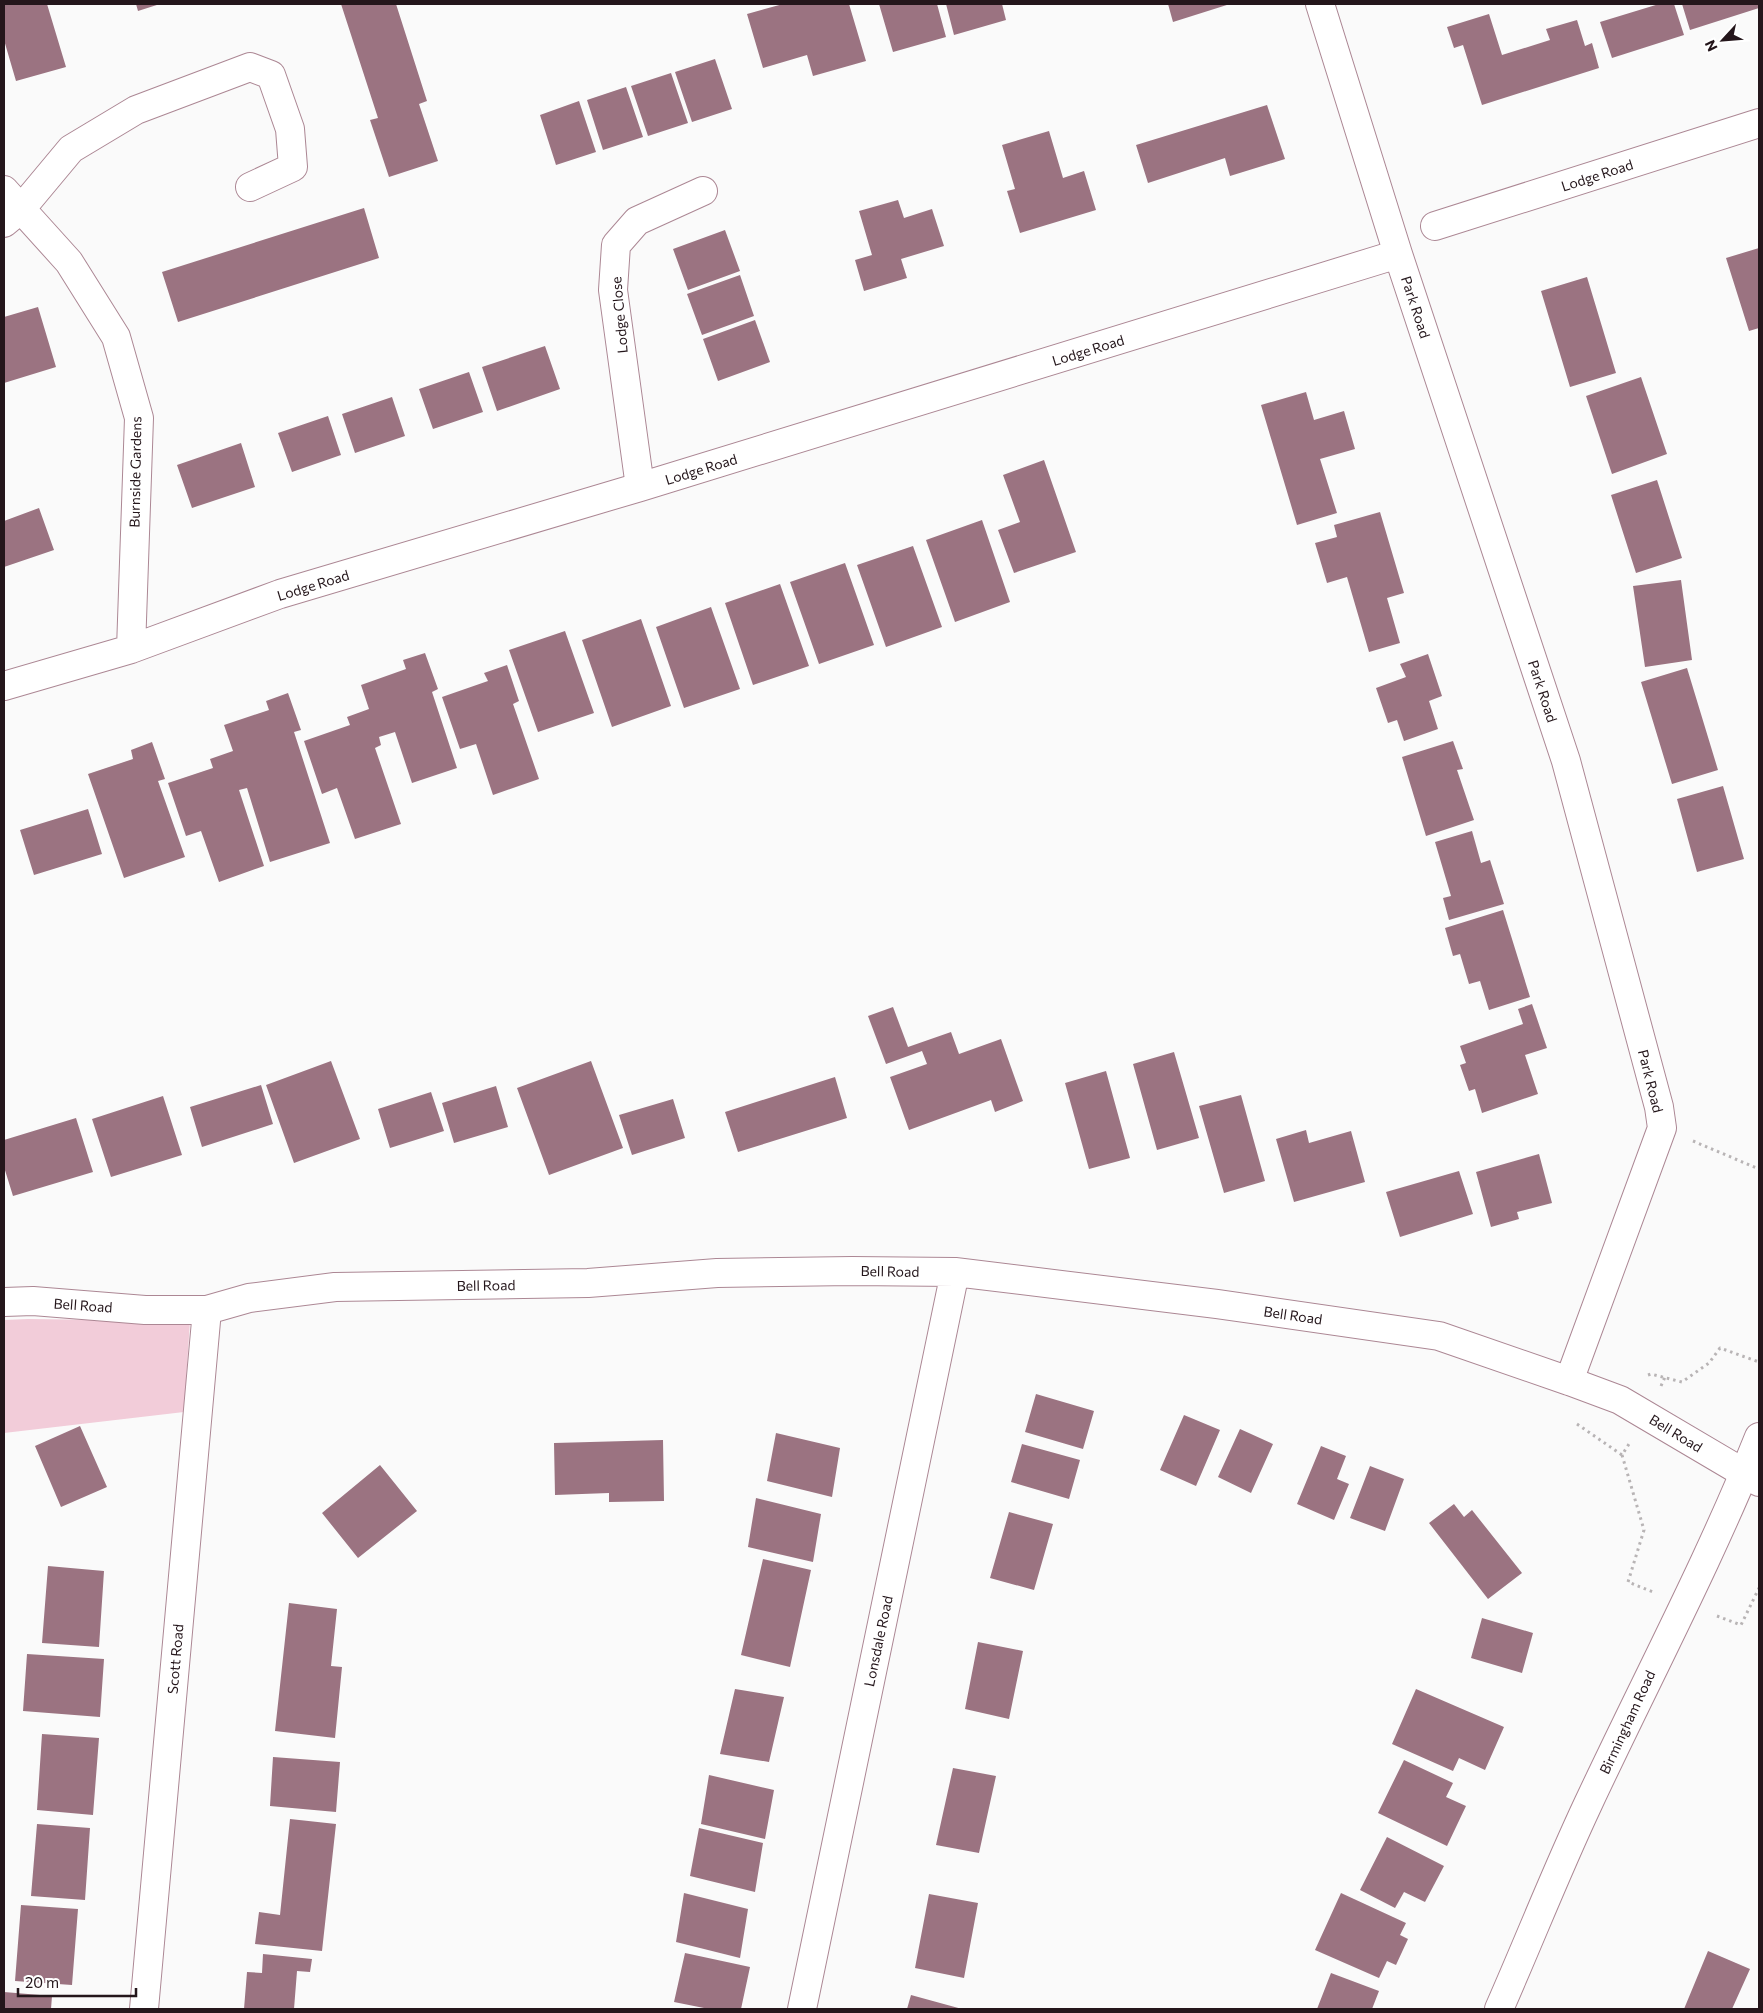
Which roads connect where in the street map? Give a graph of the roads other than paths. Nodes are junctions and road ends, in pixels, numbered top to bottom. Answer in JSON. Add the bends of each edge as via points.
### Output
{"nodes":[{"id":1,"x":1320,"y":4,"type":"edge"},
{"id":2,"x":1759,"y":123,"type":"edge"},
{"id":3,"x":250,"y":187,"type":"dead end"},
{"id":4,"x":703,"y":191,"type":"dead end"},
{"id":5,"x":10,"y":207,"type":"edge"},
{"id":6,"x":1435,"y":226,"type":"dead end"},
{"id":7,"x":1398,"y":254,"type":"junction"},
{"id":8,"x":640,"y":487,"type":"junction"},
{"id":9,"x":131,"y":649,"type":"junction"},
{"id":10,"x":4,"y":686,"type":"edge"},
{"id":11,"x":955,"y":1272,"type":"junction"},
{"id":12,"x":4,"y":1302,"type":"edge"},
{"id":13,"x":207,"y":1310,"type":"junction"},
{"id":14,"x":1569,"y":1381,"type":"junction"},
{"id":15,"x":1759,"y":1438,"type":"edge"},
{"id":16,"x":1752,"y":1478,"type":"edge"},
{"id":17,"x":144,"y":2009,"type":"edge"},
{"id":18,"x":802,"y":2009,"type":"edge"},
{"id":19,"x":1499,"y":2009,"type":"edge"}],
"edges":[{"from":1,"to":7,"type":"main road","name":"Park Road"},
{"from":2,"to":6,"type":"main road","name":"Lodge Road"},
{"from":3,"to":5,"type":"main road","name":"Burnside Gardens","via":[[293,167],[290,129],[271,75],[250,67],[136,110],[71,149]]},
{"from":4,"to":8,"type":"main road","name":"Lodge Close","via":[[637,221],[616,245],[614,290]]},
{"from":5,"to":9,"type":"main road","name":"Burnside Gardens","via":[[69,262],[116,337],[138,418]]},
{"from":7,"to":8,"type":"main road","name":"Lodge Road"},
{"from":7,"to":14,"type":"main road","name":"Park Road","via":[[1566,761],[1659,1107],[1662,1128]]},
{"from":8,"to":9,"type":"main road","name":"Lodge Road","via":[[280,594]]},
{"from":9,"to":10,"type":"main road","name":"Lodge Road"},
{"from":11,"to":13,"type":"main road","name":"Bell Road","via":[[717,1273],[588,1283],[335,1287],[249,1298]]},
{"from":11,"to":14,"type":"main road","name":"Bell Road","via":[[1217,1304],[1439,1336]]},
{"from":11,"to":18,"type":"main road","name":"Lonsdale Road"},
{"from":12,"to":13,"type":"main road","name":"Bell Road"},
{"from":13,"to":17,"type":"main road","name":"Scott Road"},
{"from":14,"to":16,"type":"main road","name":"Bell Road","via":[[1620,1400]]},
{"from":15,"to":16,"type":"main road","name":"Birmingham Road"},
{"from":16,"to":19,"type":"main road","name":"Birmingham Road","via":[[1587,1807]]}]}
